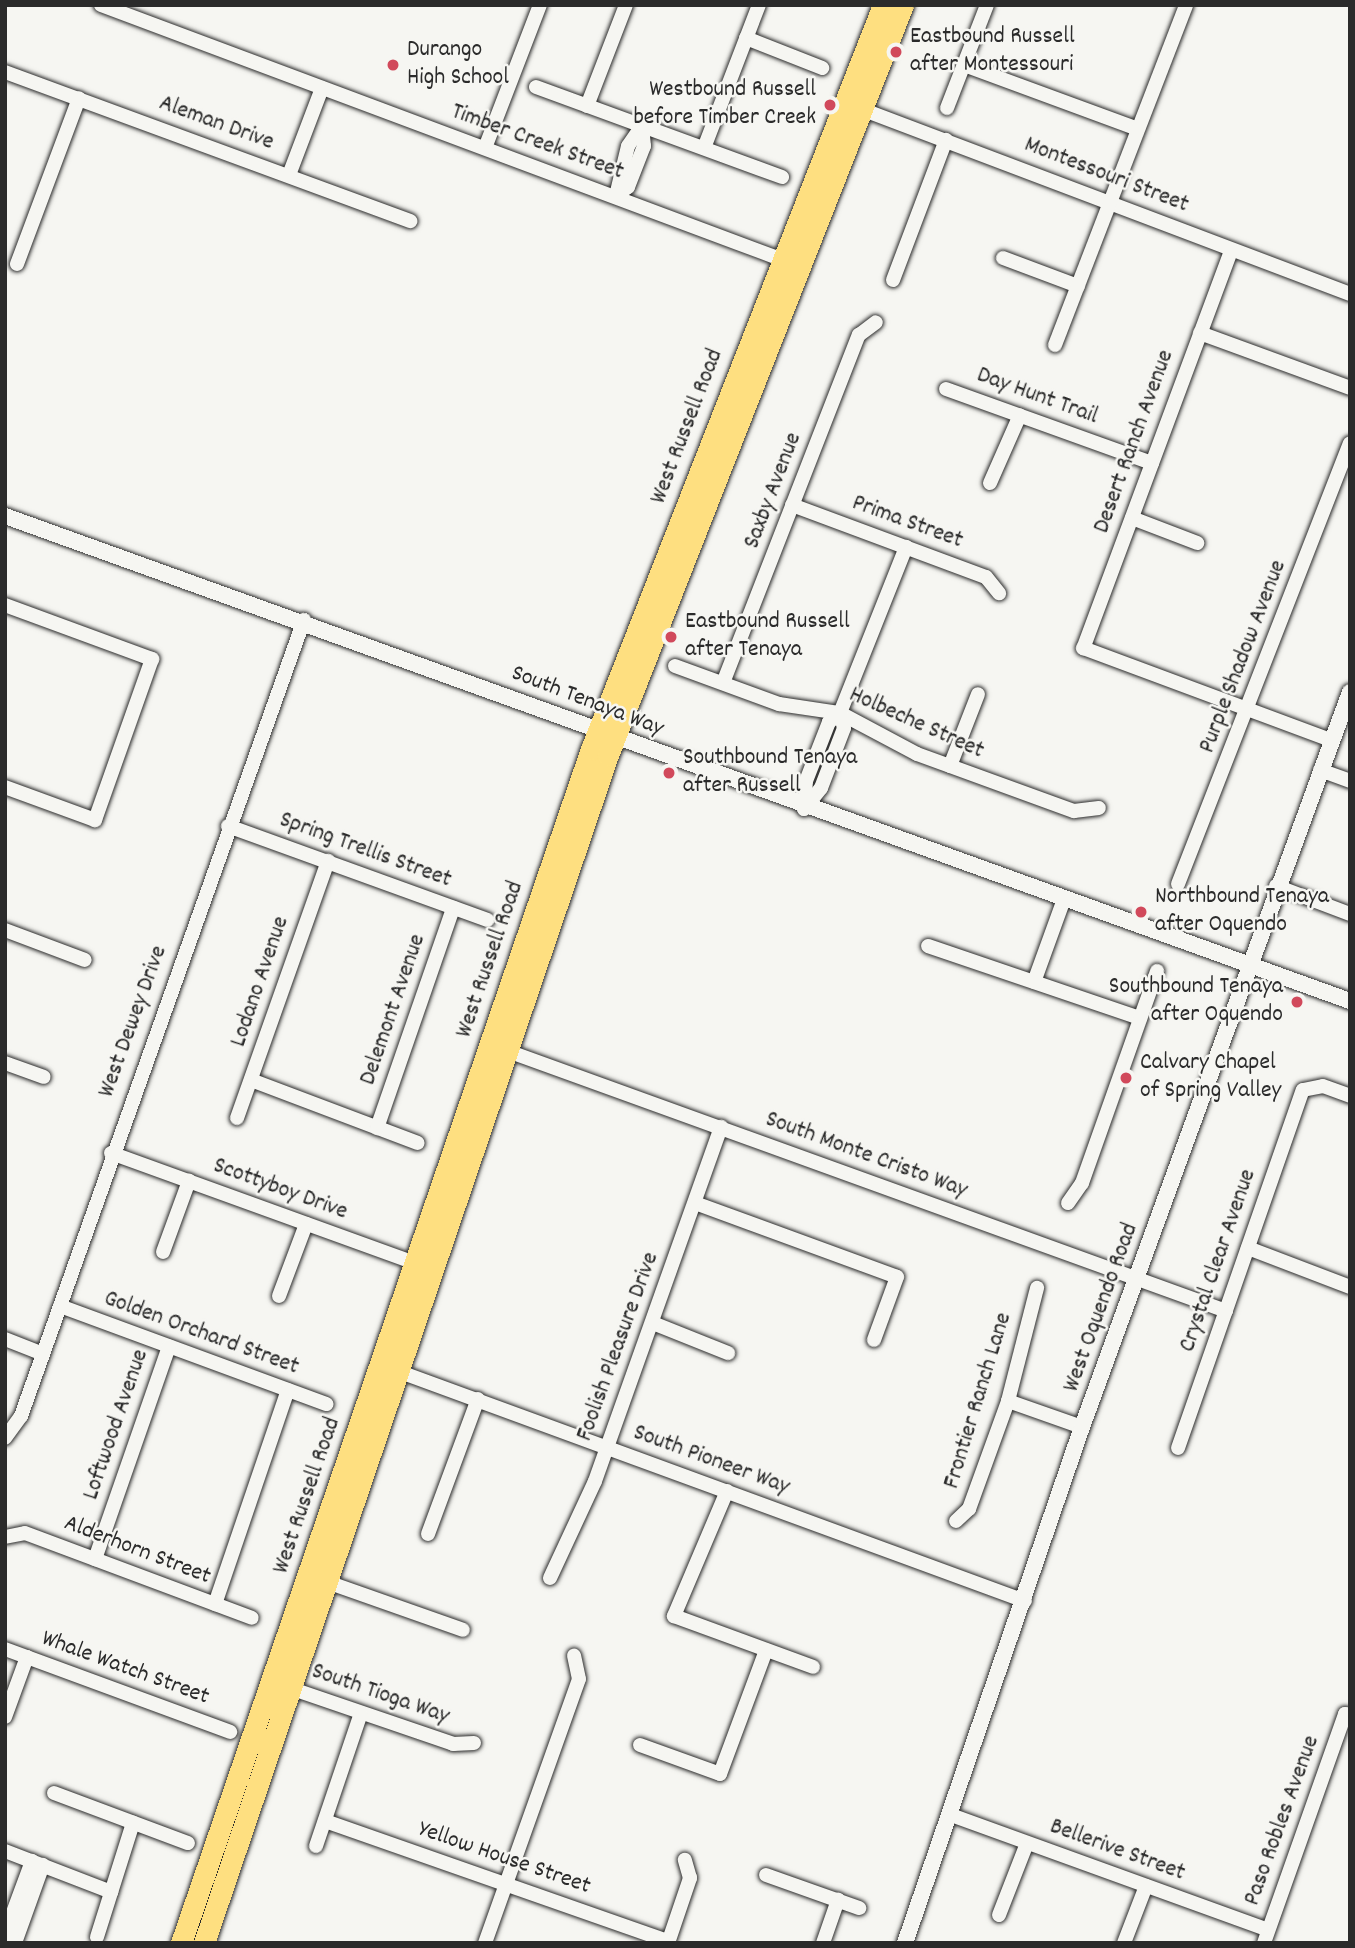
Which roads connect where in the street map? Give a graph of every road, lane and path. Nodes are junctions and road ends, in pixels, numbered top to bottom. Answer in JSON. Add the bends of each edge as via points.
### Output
{"nodes":[{"id":1,"x":101,"y":5,"type":"edge"},
{"id":2,"x":540,"y":5,"type":"edge"},
{"id":3,"x":626,"y":5,"type":"edge"},
{"id":4,"x":759,"y":5,"type":"edge"},
{"id":5,"x":883,"y":5,"type":"edge"},
{"id":6,"x":903,"y":5,"type":"edge"},
{"id":7,"x":988,"y":5,"type":"edge"},
{"id":8,"x":1186,"y":5,"type":"edge"},
{"id":9,"x":746,"y":38,"type":"junction"},
{"id":10,"x":964,"y":65,"type":"junction"},
{"id":11,"x":822,"y":68,"type":"dead end"},
{"id":12,"x":5,"y":72,"type":"edge"},
{"id":13,"x":536,"y":87,"type":"dead end"},
{"id":14,"x":322,"y":88,"type":"junction"},
{"id":15,"x":79,"y":98,"type":"junction"},
{"id":16,"x":587,"y":106,"type":"junction"},
{"id":17,"x":854,"y":106,"type":"junction"},
{"id":18,"x":947,"y":108,"type":"dead end"},
{"id":19,"x":642,"y":126,"type":"junction"},
{"id":20,"x":1138,"y":130,"type":"junction"},
{"id":21,"x":946,"y":140,"type":"junction"},
{"id":22,"x":485,"y":148,"type":"junction"},
{"id":23,"x":704,"y":148,"type":"junction"},
{"id":24,"x":289,"y":175,"type":"junction"},
{"id":25,"x":782,"y":177,"type":"dead end"},
{"id":26,"x":616,"y":197,"type":"junction"},
{"id":27,"x":1110,"y":200,"type":"junction"},
{"id":28,"x":411,"y":221,"type":"dead end"},
{"id":29,"x":1231,"y":251,"type":"junction"},
{"id":30,"x":1003,"y":258,"type":"dead end"},
{"id":31,"x":791,"y":263,"type":"junction"},
{"id":32,"x":17,"y":264,"type":"dead end"},
{"id":33,"x":893,"y":280,"type":"dead end"},
{"id":34,"x":1078,"y":286,"type":"junction"},
{"id":35,"x":1350,"y":294,"type":"edge"},
{"id":36,"x":876,"y":322,"type":"dead end"},
{"id":37,"x":1200,"y":332,"type":"junction"},
{"id":38,"x":1055,"y":345,"type":"dead end"},
{"id":39,"x":946,"y":388,"type":"dead end"},
{"id":40,"x":1350,"y":388,"type":"edge"},
{"id":41,"x":1020,"y":415,"type":"junction"},
{"id":42,"x":1350,"y":443,"type":"edge"},
{"id":43,"x":1152,"y":463,"type":"junction"},
{"id":44,"x":990,"y":483,"type":"dead end"},
{"id":45,"x":792,"y":505,"type":"junction"},
{"id":46,"x":5,"y":516,"type":"edge"},
{"id":47,"x":1132,"y":518,"type":"junction"},
{"id":48,"x":1197,"y":543,"type":"dead end"},
{"id":49,"x":906,"y":547,"type":"junction"},
{"id":50,"x":999,"y":593,"type":"dead end"},
{"id":51,"x":5,"y":605,"type":"edge"},
{"id":52,"x":304,"y":620,"type":"junction"},
{"id":53,"x":675,"y":666,"type":"dead end"},
{"id":54,"x":723,"y":683,"type":"junction"},
{"id":55,"x":1350,"y":692,"type":"edge"},
{"id":56,"x":978,"y":694,"type":"dead end"},
{"id":57,"x":1249,"y":709,"type":"junction"},
{"id":58,"x":840,"y":713,"type":"junction"},
{"id":59,"x":607,"y":733,"type":"junction"},
{"id":60,"x":1331,"y":740,"type":"junction"},
{"id":61,"x":950,"y":766,"type":"junction"},
{"id":62,"x":1321,"y":770,"type":"junction"},
{"id":63,"x":1350,"y":781,"type":"edge"},
{"id":64,"x":5,"y":787,"type":"edge"},
{"id":65,"x":1098,"y":808,"type":"dead end"},
{"id":66,"x":804,"y":809,"type":"junction"},
{"id":67,"x":228,"y":826,"type":"junction"},
{"id":68,"x":328,"y":861,"type":"junction"},
{"id":69,"x":1178,"y":884,"type":"dead end"},
{"id":70,"x":1276,"y":886,"type":"junction"},
{"id":71,"x":1064,"y":900,"type":"junction"},
{"id":72,"x":453,"y":908,"type":"junction"},
{"id":73,"x":1350,"y":914,"type":"edge"},
{"id":74,"x":487,"y":920,"type":"dead end"},
{"id":75,"x":5,"y":930,"type":"edge"},
{"id":76,"x":928,"y":946,"type":"dead end"},
{"id":77,"x":85,"y":960,"type":"dead end"},
{"id":78,"x":1248,"y":963,"type":"junction"},
{"id":79,"x":1157,"y":971,"type":"dead end"},
{"id":80,"x":1034,"y":982,"type":"junction"},
{"id":81,"x":1350,"y":1001,"type":"edge"},
{"id":82,"x":1139,"y":1018,"type":"junction"},
{"id":83,"x":500,"y":1048,"type":"junction"},
{"id":84,"x":5,"y":1063,"type":"edge"},
{"id":85,"x":44,"y":1077,"type":"dead end"},
{"id":86,"x":251,"y":1080,"type":"junction"},
{"id":87,"x":1350,"y":1096,"type":"edge"},
{"id":88,"x":237,"y":1118,"type":"dead end"},
{"id":89,"x":721,"y":1127,"type":"junction"},
{"id":90,"x":377,"y":1128,"type":"junction"},
{"id":91,"x":418,"y":1143,"type":"dead end"},
{"id":92,"x":111,"y":1153,"type":"junction"},
{"id":93,"x":189,"y":1181,"type":"junction"},
{"id":94,"x":695,"y":1203,"type":"junction"},
{"id":95,"x":1068,"y":1203,"type":"dead end"},
{"id":96,"x":306,"y":1224,"type":"junction"},
{"id":97,"x":1248,"y":1248,"type":"junction"},
{"id":98,"x":163,"y":1252,"type":"dead end"},
{"id":99,"x":424,"y":1266,"type":"junction"},
{"id":100,"x":1137,"y":1280,"type":"junction"},
{"id":101,"x":1350,"y":1287,"type":"edge"},
{"id":102,"x":1037,"y":1289,"type":"dead end"},
{"id":103,"x":279,"y":1296,"type":"dead end"},
{"id":104,"x":60,"y":1306,"type":"junction"},
{"id":105,"x":1226,"y":1311,"type":"junction"},
{"id":106,"x":653,"y":1323,"type":"junction"},
{"id":107,"x":5,"y":1339,"type":"edge"},
{"id":108,"x":874,"y":1339,"type":"dead end"},
{"id":109,"x":169,"y":1346,"type":"junction"},
{"id":110,"x":728,"y":1353,"type":"dead end"},
{"id":111,"x":43,"y":1354,"type":"junction"},
{"id":112,"x":390,"y":1368,"type":"junction"},
{"id":113,"x":288,"y":1390,"type":"junction"},
{"id":114,"x":478,"y":1399,"type":"junction"},
{"id":115,"x":1008,"y":1401,"type":"junction"},
{"id":116,"x":327,"y":1404,"type":"dead end"},
{"id":117,"x":1082,"y":1427,"type":"junction"},
{"id":118,"x":5,"y":1438,"type":"edge"},
{"id":119,"x":607,"y":1447,"type":"junction"},
{"id":120,"x":1178,"y":1448,"type":"dead end"},
{"id":121,"x":727,"y":1491,"type":"junction"},
{"id":122,"x":956,"y":1521,"type":"dead end"},
{"id":123,"x":428,"y":1534,"type":"dead end"},
{"id":124,"x":5,"y":1537,"type":"edge"},
{"id":125,"x":95,"y":1559,"type":"junction"},
{"id":126,"x":550,"y":1577,"type":"dead end"},
{"id":127,"x":327,"y":1582,"type":"junction"},
{"id":128,"x":1025,"y":1601,"type":"junction"},
{"id":129,"x":215,"y":1604,"type":"junction"},
{"id":130,"x":252,"y":1618,"type":"dead end"},
{"id":131,"x":463,"y":1630,"type":"dead end"},
{"id":132,"x":5,"y":1649,"type":"edge"},
{"id":133,"x":766,"y":1650,"type":"junction"},
{"id":134,"x":574,"y":1656,"type":"dead end"},
{"id":135,"x":27,"y":1657,"type":"junction"},
{"id":136,"x":813,"y":1667,"type":"dead end"},
{"id":137,"x":282,"y":1685,"type":"junction"},
{"id":138,"x":361,"y":1713,"type":"junction"},
{"id":139,"x":1347,"y":1715,"type":"edge"},
{"id":140,"x":5,"y":1717,"type":"edge"},
{"id":141,"x":230,"y":1732,"type":"dead end"},
{"id":142,"x":474,"y":1743,"type":"dead end"},
{"id":143,"x":640,"y":1745,"type":"dead end"},
{"id":144,"x":54,"y":1793,"type":"dead end"},
{"id":145,"x":951,"y":1815,"type":"junction"},
{"id":146,"x":326,"y":1821,"type":"junction"},
{"id":147,"x":133,"y":1823,"type":"junction"},
{"id":148,"x":188,"y":1843,"type":"dead end"},
{"id":149,"x":1027,"y":1843,"type":"junction"},
{"id":150,"x":316,"y":1846,"type":"dead end"},
{"id":151,"x":5,"y":1851,"type":"edge"},
{"id":152,"x":685,"y":1860,"type":"dead end"},
{"id":153,"x":38,"y":1863,"type":"junction"},
{"id":154,"x":766,"y":1875,"type":"dead end"},
{"id":155,"x":506,"y":1883,"type":"junction"},
{"id":156,"x":1146,"y":1886,"type":"junction"},
{"id":157,"x":111,"y":1892,"type":"junction"},
{"id":158,"x":838,"y":1900,"type":"junction"},
{"id":159,"x":859,"y":1908,"type":"dead end"},
{"id":160,"x":999,"y":1914,"type":"dead end"},
{"id":161,"x":5,"y":1936,"type":"edge"},
{"id":162,"x":97,"y":1937,"type":"dead end"},
{"id":163,"x":1266,"y":1937,"type":"edge"},
{"id":164,"x":668,"y":1942,"type":"edge"},
{"id":165,"x":15,"y":1943,"type":"edge"},
{"id":166,"x":181,"y":1943,"type":"edge"},
{"id":167,"x":204,"y":1943,"type":"edge"},
{"id":168,"x":485,"y":1943,"type":"edge"},
{"id":169,"x":823,"y":1943,"type":"edge"},
{"id":170,"x":905,"y":1943,"type":"edge"},
{"id":171,"x":1124,"y":1943,"type":"edge"}],
"edges":[{"from":1,"to":14,"type":"street","name":"Timber Creek Street"},
{"from":2,"to":22,"type":"street"},
{"from":3,"to":16,"type":"street"},
{"from":4,"to":9,"type":"street"},
{"from":5,"to":17,"type":"main road","name":"West Russell Road"},
{"from":6,"to":17,"type":"main road","name":"West Russell Road"},
{"from":7,"to":10,"type":"street"},
{"from":8,"to":20,"type":"street"},
{"from":9,"to":11,"type":"street"},
{"from":9,"to":23,"type":"street"},
{"from":10,"to":18,"type":"street"},
{"from":10,"to":20,"type":"street"},
{"from":12,"to":15,"type":"street","name":"Aleman Drive"},
{"from":13,"to":16,"type":"street"},
{"from":14,"to":22,"type":"street","name":"Timber Creek Street"},
{"from":14,"to":24,"type":"street"},
{"from":15,"to":24,"type":"street","name":"Aleman Drive"},
{"from":15,"to":32,"type":"street"},
{"from":16,"to":19,"type":"street"},
{"from":17,"to":21,"type":"street","name":"Montessouri Street"},
{"from":17,"to":31,"type":"main road","name":"West Russell Road"},
{"from":19,"to":23,"type":"street"},
{"from":19,"to":26,"type":"street","via":[[644,146],[628,187]]},
{"from":20,"to":27,"type":"street"},
{"from":21,"to":27,"type":"street","name":"Montessouri Street"},
{"from":21,"to":33,"type":"street"},
{"from":22,"to":26,"type":"street","name":"Timber Creek Street"},
{"from":23,"to":25,"type":"street"},
{"from":24,"to":28,"type":"street","name":"Aleman Drive"},
{"from":26,"to":31,"type":"street","name":"Timber Creek Street"},
{"from":27,"to":29,"type":"street","name":"Montessouri Street"},
{"from":27,"to":34,"type":"street"},
{"from":29,"to":35,"type":"street","name":"Montessouri Street"},
{"from":29,"to":37,"type":"street","name":"Desert Ranch Avenue"},
{"from":30,"to":34,"type":"street"},
{"from":31,"to":59,"type":"main road","name":"West Russell Road"},
{"from":34,"to":38,"type":"street"},
{"from":36,"to":45,"type":"street","name":"Saxby Avenue","via":[[859,335]]},
{"from":37,"to":40,"type":"street"},
{"from":37,"to":43,"type":"street","name":"Desert Ranch Avenue"},
{"from":39,"to":41,"type":"street","name":"Day Hunt Trail"},
{"from":41,"to":43,"type":"street","name":"Day Hunt Trail"},
{"from":41,"to":44,"type":"street"},
{"from":42,"to":57,"type":"street","name":"Purple Shadow Avenue"},
{"from":43,"to":47,"type":"street","name":"Desert Ranch Avenue"},
{"from":45,"to":49,"type":"street","name":"Prima Street"},
{"from":45,"to":54,"type":"street","name":"Saxby Avenue"},
{"from":46,"to":52,"type":"street","name":"South Tenaya Way"},
{"from":47,"to":48,"type":"street"},
{"from":47,"to":57,"type":"street","name":"Desert Ranch Avenue","via":[[1083,648]]},
{"from":49,"to":50,"type":"street","name":"Prima Street","via":[[986,578]]},
{"from":49,"to":58,"type":"street"},
{"from":51,"to":64,"type":"street","via":[[152,659],[94,820]]},
{"from":52,"to":59,"type":"street","name":"South Tenaya Way"},
{"from":52,"to":67,"type":"street","name":"West Dewey Drive"},
{"from":53,"to":54,"type":"street","name":"Holbeche Street"},
{"from":54,"to":58,"type":"street","name":"Holbeche Street","via":[[779,704]]},
{"from":55,"to":60,"type":"street","name":"West Oquendo Road"},
{"from":56,"to":61,"type":"street"},
{"from":57,"to":60,"type":"street"},
{"from":57,"to":69,"type":"street","name":"Purple Shadow Avenue"},
{"from":58,"to":61,"type":"street","name":"Holbeche Street"},
{"from":58,"to":66,"type":"street","via":[[829,722],[810,770]]},
{"from":59,"to":66,"type":"street","name":"South Tenaya Way"},
{"from":59,"to":83,"type":"main road","name":"West Russell Road"},
{"from":60,"to":62,"type":"street","name":"West Oquendo Road"},
{"from":61,"to":65,"type":"street","name":"Holbeche Street","via":[[1074,811]]},
{"from":62,"to":63,"type":"street"},
{"from":62,"to":70,"type":"street","name":"West Oquendo Road"},
{"from":66,"to":71,"type":"street","name":"South Tenaya Way"},
{"from":67,"to":68,"type":"street","name":"Spring Trellis Street"},
{"from":67,"to":92,"type":"street","name":"West Dewey Drive"},
{"from":68,"to":72,"type":"street","name":"Spring Trellis Street"},
{"from":68,"to":86,"type":"street","name":"Lodano Avenue"},
{"from":70,"to":73,"type":"street"},
{"from":70,"to":78,"type":"street","name":"West Oquendo Road"},
{"from":71,"to":78,"type":"street","name":"South Tenaya Way"},
{"from":71,"to":80,"type":"street"},
{"from":72,"to":74,"type":"street","name":"Spring Trellis Street"},
{"from":72,"to":90,"type":"street","name":"Delemont Avenue"},
{"from":75,"to":77,"type":"street"},
{"from":76,"to":80,"type":"street"},
{"from":78,"to":81,"type":"street","name":"South Tenaya Way"},
{"from":78,"to":100,"type":"street","name":"West Oquendo Road"},
{"from":79,"to":82,"type":"street"},
{"from":80,"to":82,"type":"street"},
{"from":82,"to":95,"type":"street","via":[[1082,1183]]},
{"from":83,"to":89,"type":"street","name":"South Monte Cristo Way"},
{"from":83,"to":99,"type":"main road","name":"West Russell Road"},
{"from":84,"to":85,"type":"street"},
{"from":86,"to":88,"type":"street","name":"Lodano Avenue"},
{"from":86,"to":90,"type":"street"},
{"from":87,"to":97,"type":"street","name":"Crystal Clear Avenue","via":[[1323,1086],[1303,1090]]},
{"from":89,"to":94,"type":"street","name":"Foolish Pleasure Drive"},
{"from":89,"to":100,"type":"street","name":"South Monte Cristo Way"},
{"from":90,"to":91,"type":"street"},
{"from":92,"to":93,"type":"street","name":"Scottyboy Drive"},
{"from":92,"to":104,"type":"street","name":"West Dewey Drive"},
{"from":93,"to":96,"type":"street","name":"Scottyboy Drive"},
{"from":93,"to":98,"type":"street"},
{"from":94,"to":106,"type":"street","name":"Foolish Pleasure Drive"},
{"from":94,"to":108,"type":"street","via":[[897,1277]]},
{"from":96,"to":99,"type":"street","name":"Scottyboy Drive"},
{"from":96,"to":103,"type":"street"},
{"from":97,"to":101,"type":"street"},
{"from":97,"to":105,"type":"street","name":"Crystal Clear Avenue"},
{"from":99,"to":112,"type":"main road","name":"West Russell Road"},
{"from":100,"to":105,"type":"street","name":"South Monte Cristo Way"},
{"from":100,"to":117,"type":"street","name":"West Oquendo Road"},
{"from":102,"to":115,"type":"street","name":"Frontier Ranch Lane"},
{"from":104,"to":109,"type":"street","name":"Golden Orchard Street"},
{"from":104,"to":111,"type":"street","name":"West Dewey Drive"},
{"from":105,"to":120,"type":"street","name":"Crystal Clear Avenue"},
{"from":106,"to":110,"type":"street"},
{"from":106,"to":119,"type":"street","name":"Foolish Pleasure Drive"},
{"from":107,"to":111,"type":"street"},
{"from":109,"to":113,"type":"street","name":"Golden Orchard Street"},
{"from":109,"to":125,"type":"street","name":"Loftwood Avenue"},
{"from":111,"to":118,"type":"street","name":"West Dewey Drive","via":[[21,1416]]},
{"from":112,"to":114,"type":"street","name":"South Pioneer Way"},
{"from":112,"to":127,"type":"main road","name":"West Russell Road"},
{"from":112,"to":137,"type":"main road","name":"West Russell Road"},
{"from":113,"to":116,"type":"street","name":"Golden Orchard Street"},
{"from":113,"to":129,"type":"street"},
{"from":114,"to":119,"type":"street","name":"South Pioneer Way"},
{"from":114,"to":123,"type":"street"},
{"from":115,"to":117,"type":"street"},
{"from":115,"to":122,"type":"street","name":"Frontier Ranch Lane","via":[[969,1509]]},
{"from":117,"to":128,"type":"street","name":"West Oquendo Road"},
{"from":119,"to":121,"type":"street","name":"South Pioneer Way"},
{"from":119,"to":126,"type":"street","name":"Foolish Pleasure Drive"},
{"from":121,"to":128,"type":"street","name":"South Pioneer Way"},
{"from":121,"to":133,"type":"street","via":[[674,1616]]},
{"from":124,"to":125,"type":"street","name":"Alderhorn Street","via":[[25,1533]]},
{"from":125,"to":129,"type":"street","name":"Alderhorn Street"},
{"from":127,"to":131,"type":"street"},
{"from":127,"to":137,"type":"main road","name":"West Russell Road"},
{"from":128,"to":145,"type":"street","name":"West Oquendo Road"},
{"from":129,"to":130,"type":"street","name":"Alderhorn Street"},
{"from":132,"to":135,"type":"street","name":"Whale Watch Street"},
{"from":133,"to":136,"type":"street"},
{"from":133,"to":143,"type":"street","via":[[720,1774]]},
{"from":134,"to":155,"type":"street","via":[[579,1679]]},
{"from":135,"to":140,"type":"street"},
{"from":135,"to":141,"type":"street","name":"Whale Watch Street"},
{"from":137,"to":138,"type":"street","name":"South Tioga Way"},
{"from":137,"to":166,"type":"main road","name":"West Russell Road"},
{"from":137,"to":167,"type":"main road","name":"West Russell Road"},
{"from":138,"to":142,"type":"street","name":"South Tioga Way","via":[[453,1744]]},
{"from":138,"to":146,"type":"street"},
{"from":139,"to":163,"type":"street","name":"Paso Robles Avenue"},
{"from":144,"to":147,"type":"street"},
{"from":145,"to":149,"type":"street","name":"Bellerive Street"},
{"from":145,"to":170,"type":"street","name":"West Oquendo Road"},
{"from":146,"to":150,"type":"street"},
{"from":146,"to":155,"type":"street","name":"Yellow House Street"},
{"from":147,"to":148,"type":"street"},
{"from":147,"to":157,"type":"street"},
{"from":149,"to":156,"type":"street","name":"Bellerive Street"},
{"from":149,"to":160,"type":"street"},
{"from":151,"to":153,"type":"street"},
{"from":152,"to":164,"type":"street","via":[[690,1878]]},
{"from":153,"to":157,"type":"street"},
{"from":153,"to":161,"type":"street"},
{"from":153,"to":165,"type":"street"},
{"from":154,"to":158,"type":"street"},
{"from":155,"to":164,"type":"street","name":"Yellow House Street"},
{"from":155,"to":168,"type":"street"},
{"from":156,"to":163,"type":"street","name":"Bellerive Street"},
{"from":156,"to":171,"type":"street"},
{"from":157,"to":162,"type":"street"},
{"from":158,"to":159,"type":"street"},
{"from":158,"to":169,"type":"street"},
{"from":161,"to":165,"type":"street"}]}
